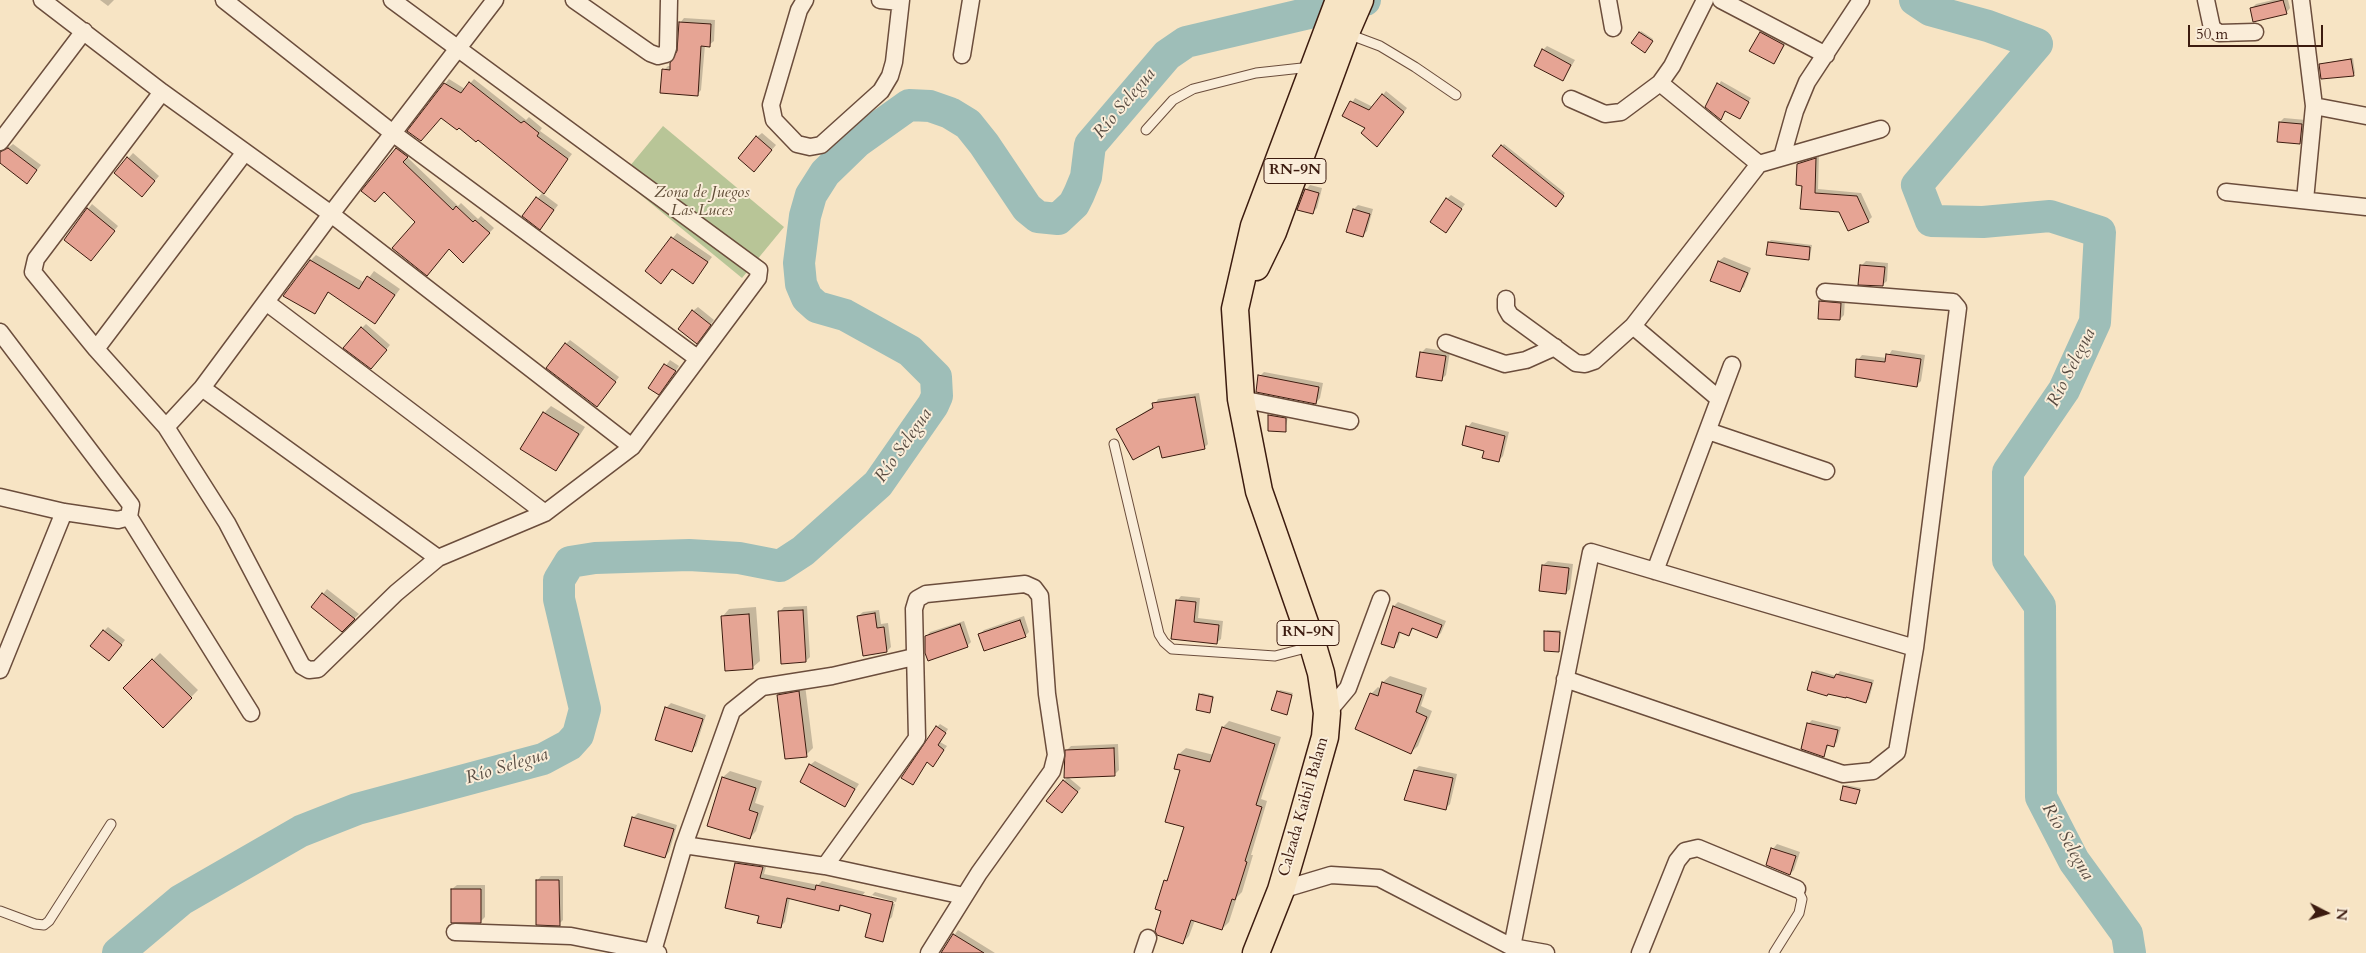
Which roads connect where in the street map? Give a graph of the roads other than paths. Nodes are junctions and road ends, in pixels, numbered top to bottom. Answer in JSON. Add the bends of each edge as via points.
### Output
{"nodes":[{"id":1,"x":224,"y":0,"type":"edge"},
{"id":2,"x":392,"y":0,"type":"edge"},
{"id":3,"x":495,"y":0,"type":"edge"},
{"id":4,"x":574,"y":0,"type":"edge"},
{"id":5,"x":669,"y":0,"type":"edge"},
{"id":6,"x":805,"y":0,"type":"edge"},
{"id":7,"x":880,"y":0,"type":"edge"},
{"id":8,"x":971,"y":0,"type":"edge"},
{"id":9,"x":1340,"y":0,"type":"edge"},
{"id":10,"x":1360,"y":0,"type":"edge"},
{"id":11,"x":1608,"y":0,"type":"edge"},
{"id":12,"x":1706,"y":0,"type":"edge"},
{"id":13,"x":1721,"y":0,"type":"edge"},
{"id":14,"x":1861,"y":0,"type":"edge"},
{"id":15,"x":2206,"y":0,"type":"edge"},
{"id":16,"x":2301,"y":0,"type":"edge"},
{"id":17,"x":48,"y":1,"type":"edge"},
{"id":18,"x":900,"y":1,"type":"edge"},
{"id":19,"x":1613,"y":28,"type":"dead end"},
{"id":20,"x":84,"y":31,"type":"junction"},
{"id":21,"x":2255,"y":32,"type":"dead end"},
{"id":22,"x":1339,"y":35,"type":"junction"},
{"id":23,"x":458,"y":50,"type":"junction"},
{"id":24,"x":1826,"y":54,"type":"junction"},
{"id":25,"x":962,"y":55,"type":"dead end"},
{"id":26,"x":1312,"y":71,"type":"junction"},
{"id":27,"x":1660,"y":83,"type":"junction"},
{"id":28,"x":162,"y":92,"type":"junction"},
{"id":29,"x":1456,"y":95,"type":"dead end"},
{"id":30,"x":1571,"y":98,"type":"dead end"},
{"id":31,"x":2314,"y":106,"type":"junction"},
{"id":32,"x":2366,"y":116,"type":"edge"},
{"id":33,"x":1880,"y":128,"type":"dead end"},
{"id":34,"x":1146,"y":130,"type":"dead end"},
{"id":35,"x":394,"y":134,"type":"junction"},
{"id":36,"x":0,"y":142,"type":"edge"},
{"id":37,"x":245,"y":152,"type":"junction"},
{"id":38,"x":1782,"y":157,"type":"junction"},
{"id":39,"x":1758,"y":164,"type":"junction"},
{"id":40,"x":2226,"y":192,"type":"dead end"},
{"id":41,"x":2305,"y":200,"type":"junction"},
{"id":42,"x":2366,"y":207,"type":"edge"},
{"id":43,"x":331,"y":214,"type":"junction"},
{"id":44,"x":1825,"y":292,"type":"dead end"},
{"id":45,"x":1506,"y":299,"type":"dead end"},
{"id":46,"x":266,"y":302,"type":"junction"},
{"id":47,"x":1235,"y":309,"type":"junction"},
{"id":48,"x":1633,"y":326,"type":"junction"},
{"id":49,"x":0,"y":332,"type":"edge"},
{"id":50,"x":1446,"y":343,"type":"dead end"},
{"id":51,"x":1555,"y":347,"type":"junction"},
{"id":52,"x":96,"y":349,"type":"junction"},
{"id":53,"x":697,"y":358,"type":"junction"},
{"id":54,"x":1732,"y":365,"type":"dead end"},
{"id":55,"x":202,"y":388,"type":"junction"},
{"id":56,"x":1241,"y":399,"type":"junction"},
{"id":57,"x":1719,"y":399,"type":"junction"},
{"id":58,"x":1350,"y":421,"type":"dead end"},
{"id":59,"x":166,"y":427,"type":"junction"},
{"id":60,"x":1708,"y":431,"type":"junction"},
{"id":61,"x":1114,"y":444,"type":"dead end"},
{"id":62,"x":632,"y":447,"type":"junction"},
{"id":63,"x":1826,"y":471,"type":"dead end"},
{"id":64,"x":0,"y":497,"type":"edge"},
{"id":65,"x":64,"y":512,"type":"junction"},
{"id":66,"x":545,"y":513,"type":"junction"},
{"id":67,"x":129,"y":517,"type":"junction"},
{"id":68,"x":438,"y":558,"type":"junction"},
{"id":69,"x":1655,"y":571,"type":"junction"},
{"id":70,"x":1381,"y":599,"type":"dead end"},
{"id":71,"x":1313,"y":646,"type":"junction"},
{"id":72,"x":1915,"y":648,"type":"junction"},
{"id":73,"x":914,"y":657,"type":"junction"},
{"id":74,"x":0,"y":670,"type":"edge"},
{"id":75,"x":1565,"y":679,"type":"junction"},
{"id":76,"x":251,"y":713,"type":"dead end"},
{"id":77,"x":1327,"y":713,"type":"junction"},
{"id":78,"x":111,"y":824,"type":"dead end"},
{"id":79,"x":684,"y":845,"type":"junction"},
{"id":80,"x":825,"y":866,"type":"junction"},
{"id":81,"x":1797,"y":889,"type":"joint"},
{"id":82,"x":1281,"y":890,"type":"junction"},
{"id":83,"x":964,"y":896,"type":"junction"},
{"id":84,"x":0,"y":911,"type":"edge"},
{"id":85,"x":454,"y":932,"type":"dead end"},
{"id":86,"x":1512,"y":947,"type":"junction"},
{"id":87,"x":656,"y":952,"type":"edge"},
{"id":88,"x":928,"y":953,"type":"edge"},
{"id":89,"x":1256,"y":953,"type":"edge"},
{"id":90,"x":1546,"y":953,"type":"edge"},
{"id":91,"x":1640,"y":953,"type":"edge"},
{"id":92,"x":1774,"y":953,"type":"edge"}],
"edges":[{"from":1,"to":35,"type":"street"},
{"from":2,"to":23,"type":"street"},
{"from":3,"to":23,"type":"street"},
{"from":4,"to":5,"type":"street","via":[[650,54],[658,56],[666,54],[668,48]]},
{"from":6,"to":18,"type":"street","via":[[799,10],[771,105],[774,120],[797,144],[810,147],[821,145],[881,91],[894,62]]},
{"from":7,"to":18,"type":"street"},
{"from":8,"to":25,"type":"street"},
{"from":9,"to":22,"type":"main road","name":"Calzada Kaibil Balam","number":"RN-9N"},
{"from":10,"to":22,"type":"main road","name":"Calzada Kaibil Balam","number":"RN-9N"},
{"from":11,"to":19,"type":"street"},
{"from":12,"to":27,"type":"street"},
{"from":13,"to":24,"type":"street"},
{"from":14,"to":24,"type":"street"},
{"from":15,"to":21,"type":"street","via":[[2212,28],[2219,33]]},
{"from":16,"to":31,"type":"street"},
{"from":17,"to":20,"type":"street"},
{"from":20,"to":28,"type":"street"},
{"from":20,"to":36,"type":"street"},
{"from":22,"to":26,"type":"main road","name":"Calzada Kaibil Balam","number":"RN-9N"},
{"from":22,"to":29,"type":"lane","via":[[1380,46]]},
{"from":22,"to":47,"type":"main road","name":"Calzada Kaibil Balam","number":"RN-9N","via":[[1273,232]]},
{"from":23,"to":35,"type":"street"},
{"from":23,"to":53,"type":"street","via":[[759,270],[758,278]]},
{"from":24,"to":38,"type":"street","via":[[1807,82]]},
{"from":26,"to":34,"type":"lane","via":[[1302,68],[1256,73],[1193,89],[1173,100]]},
{"from":26,"to":47,"type":"main road","name":"Calzada Kaibil Balam","number":"RN-9N","via":[[1254,226]]},
{"from":27,"to":30,"type":"street","via":[[1621,112],[1605,114]]},
{"from":27,"to":39,"type":"street"},
{"from":28,"to":37,"type":"street"},
{"from":28,"to":52,"type":"street","via":[[36,259],[33,272]]},
{"from":31,"to":32,"type":"street"},
{"from":31,"to":41,"type":"street"},
{"from":33,"to":38,"type":"street"},
{"from":35,"to":43,"type":"street"},
{"from":35,"to":53,"type":"street"},
{"from":37,"to":43,"type":"street"},
{"from":37,"to":52,"type":"street"},
{"from":38,"to":39,"type":"street"},
{"from":39,"to":48,"type":"street"},
{"from":40,"to":41,"type":"street"},
{"from":41,"to":42,"type":"street"},
{"from":43,"to":46,"type":"street"},
{"from":43,"to":62,"type":"street"},
{"from":44,"to":72,"type":"street","via":[[1953,302],[1958,308]]},
{"from":45,"to":51,"type":"street","via":[[1510,315]]},
{"from":46,"to":55,"type":"street"},
{"from":46,"to":66,"type":"street"},
{"from":47,"to":56,"type":"main road","name":"Calzada Kaibil Balam","number":"RN-9N"},
{"from":48,"to":51,"type":"street","via":[[1594,361],[1585,364],[1576,363]]},
{"from":48,"to":57,"type":"street"},
{"from":49,"to":67,"type":"street","via":[[131,505]]},
{"from":50,"to":51,"type":"street","via":[[1504,364],[1526,360]]},
{"from":52,"to":59,"type":"street"},
{"from":53,"to":62,"type":"street"},
{"from":54,"to":57,"type":"street"},
{"from":55,"to":59,"type":"street"},
{"from":55,"to":68,"type":"street"},
{"from":56,"to":58,"type":"street"},
{"from":56,"to":71,"type":"main road","name":"Calzada Kaibil Balam","number":"RN-9N","via":[[1259,491]]},
{"from":57,"to":60,"type":"street"},
{"from":59,"to":68,"type":"street","via":[[227,522],[302,666],[309,670],[325,664]]},
{"from":60,"to":63,"type":"street"},
{"from":60,"to":69,"type":"street"},
{"from":61,"to":71,"type":"lane","via":[[1159,634],[1164,642],[1172,649],[1275,656]]},
{"from":62,"to":66,"type":"street"},
{"from":64,"to":65,"type":"street"},
{"from":65,"to":67,"type":"street","via":[[118,520]]},
{"from":65,"to":74,"type":"street"},
{"from":66,"to":68,"type":"street"},
{"from":67,"to":76,"type":"street"},
{"from":69,"to":72,"type":"street"},
{"from":69,"to":75,"type":"street","via":[[1591,552]]},
{"from":70,"to":77,"type":"street","via":[[1348,688]]},
{"from":71,"to":77,"type":"main road","name":"Calzada Kaibil Balam","number":"RN-9N"},
{"from":72,"to":75,"type":"street","via":[[1897,752],[1872,771],[1843,774]]},
{"from":73,"to":79,"type":"street","via":[[762,688],[732,711]]},
{"from":73,"to":80,"type":"street","via":[[917,738]]},
{"from":73,"to":83,"type":"street","via":[[914,609],[917,600],[926,594],[1025,584],[1040,596],[1047,694],[1056,755],[1052,771]]},
{"from":75,"to":86,"type":"street"},
{"from":77,"to":82,"type":"main road","name":"Calzada Kaibil Balam","number":"RN-9N","via":[[1325,737]]},
{"from":78,"to":84,"type":"lane","via":[[44,925]]},
{"from":79,"to":80,"type":"street"},
{"from":79,"to":87,"type":"street"},
{"from":80,"to":83,"type":"street"},
{"from":81,"to":91,"type":"street","via":[[1698,848],[1685,850],[1677,861]]},
{"from":81,"to":92,"type":"lane","via":[[1802,899],[1799,913]]},
{"from":82,"to":86,"type":"street","via":[[1331,875],[1379,878]]},
{"from":82,"to":89,"type":"main road","name":"Calzada Kaibil Balam","number":"RN-9N"},
{"from":83,"to":88,"type":"street"},
{"from":85,"to":87,"type":"street","via":[[571,936]]},
{"from":86,"to":90,"type":"street"}]}
